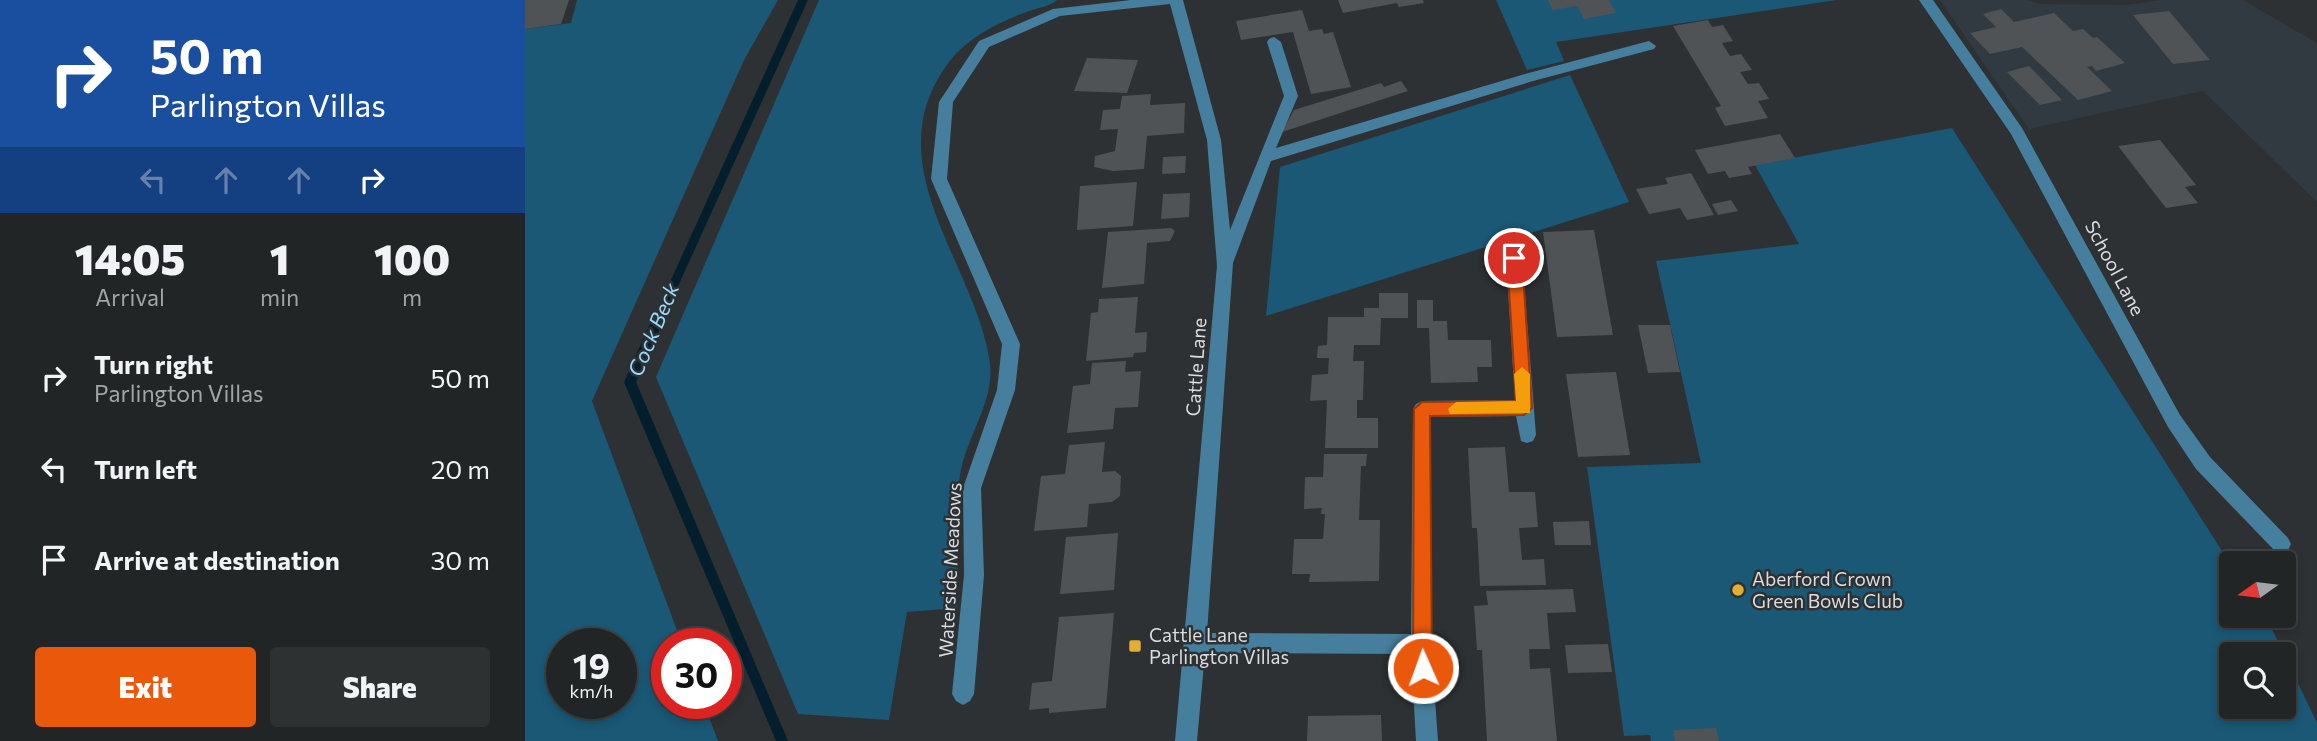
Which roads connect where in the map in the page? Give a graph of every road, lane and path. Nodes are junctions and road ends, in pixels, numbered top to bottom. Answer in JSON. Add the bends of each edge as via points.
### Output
{"nodes":[{"id":1,"x":1171,"y":0,"type":"edge"},
{"id":2,"x":1176,"y":0,"type":"edge"},
{"id":3,"x":1926,"y":0,"type":"edge"},
{"id":4,"x":1275,"y":42,"type":"dead end"},
{"id":5,"x":1649,"y":46,"type":"dead end"},
{"id":6,"x":1265,"y":157,"type":"junction"},
{"id":7,"x":1514,"y":258,"type":"dead end"},
{"id":8,"x":1224,"y":266,"type":"junction"},
{"id":9,"x":1524,"y":408,"type":"junction"},
{"id":10,"x":1527,"y":435,"type":"dead end"},
{"id":11,"x":2281,"y":544,"type":"dead end"},
{"id":12,"x":1196,"y":643,"type":"junction"},
{"id":13,"x":1421,"y":644,"type":"junction"},
{"id":14,"x":963,"y":694,"type":"dead end"},
{"id":15,"x":1186,"y":741,"type":"edge"},
{"id":16,"x":1427,"y":741,"type":"edge"}],
"edges":[{"from":1,"to":14,"type":"street","name":"Waterside Meadows","via":[[1058,12],[983,44],[946,102],[939,179],[1011,344],[1006,390],[972,488],[974,575]]},
{"from":2,"to":8,"type":"street","name":"Cattle Lane","via":[[1214,140]]},
{"from":3,"to":11,"type":"street","name":"School Lane","via":[[2017,132],[2174,421],[2203,463]]},
{"from":4,"to":6,"type":"street","via":[[1291,96]]},
{"from":5,"to":6,"type":"street"},
{"from":6,"to":8,"type":"street"},
{"from":7,"to":9,"type":"street"},
{"from":8,"to":12,"type":"street","name":"Cattle Lane"},
{"from":9,"to":10,"type":"street"},
{"from":9,"to":13,"type":"street","via":[[1422,409]]},
{"from":12,"to":13,"type":"street"},
{"from":12,"to":15,"type":"street","name":"Cattle Lane"},
{"from":13,"to":16,"type":"street"}]}
